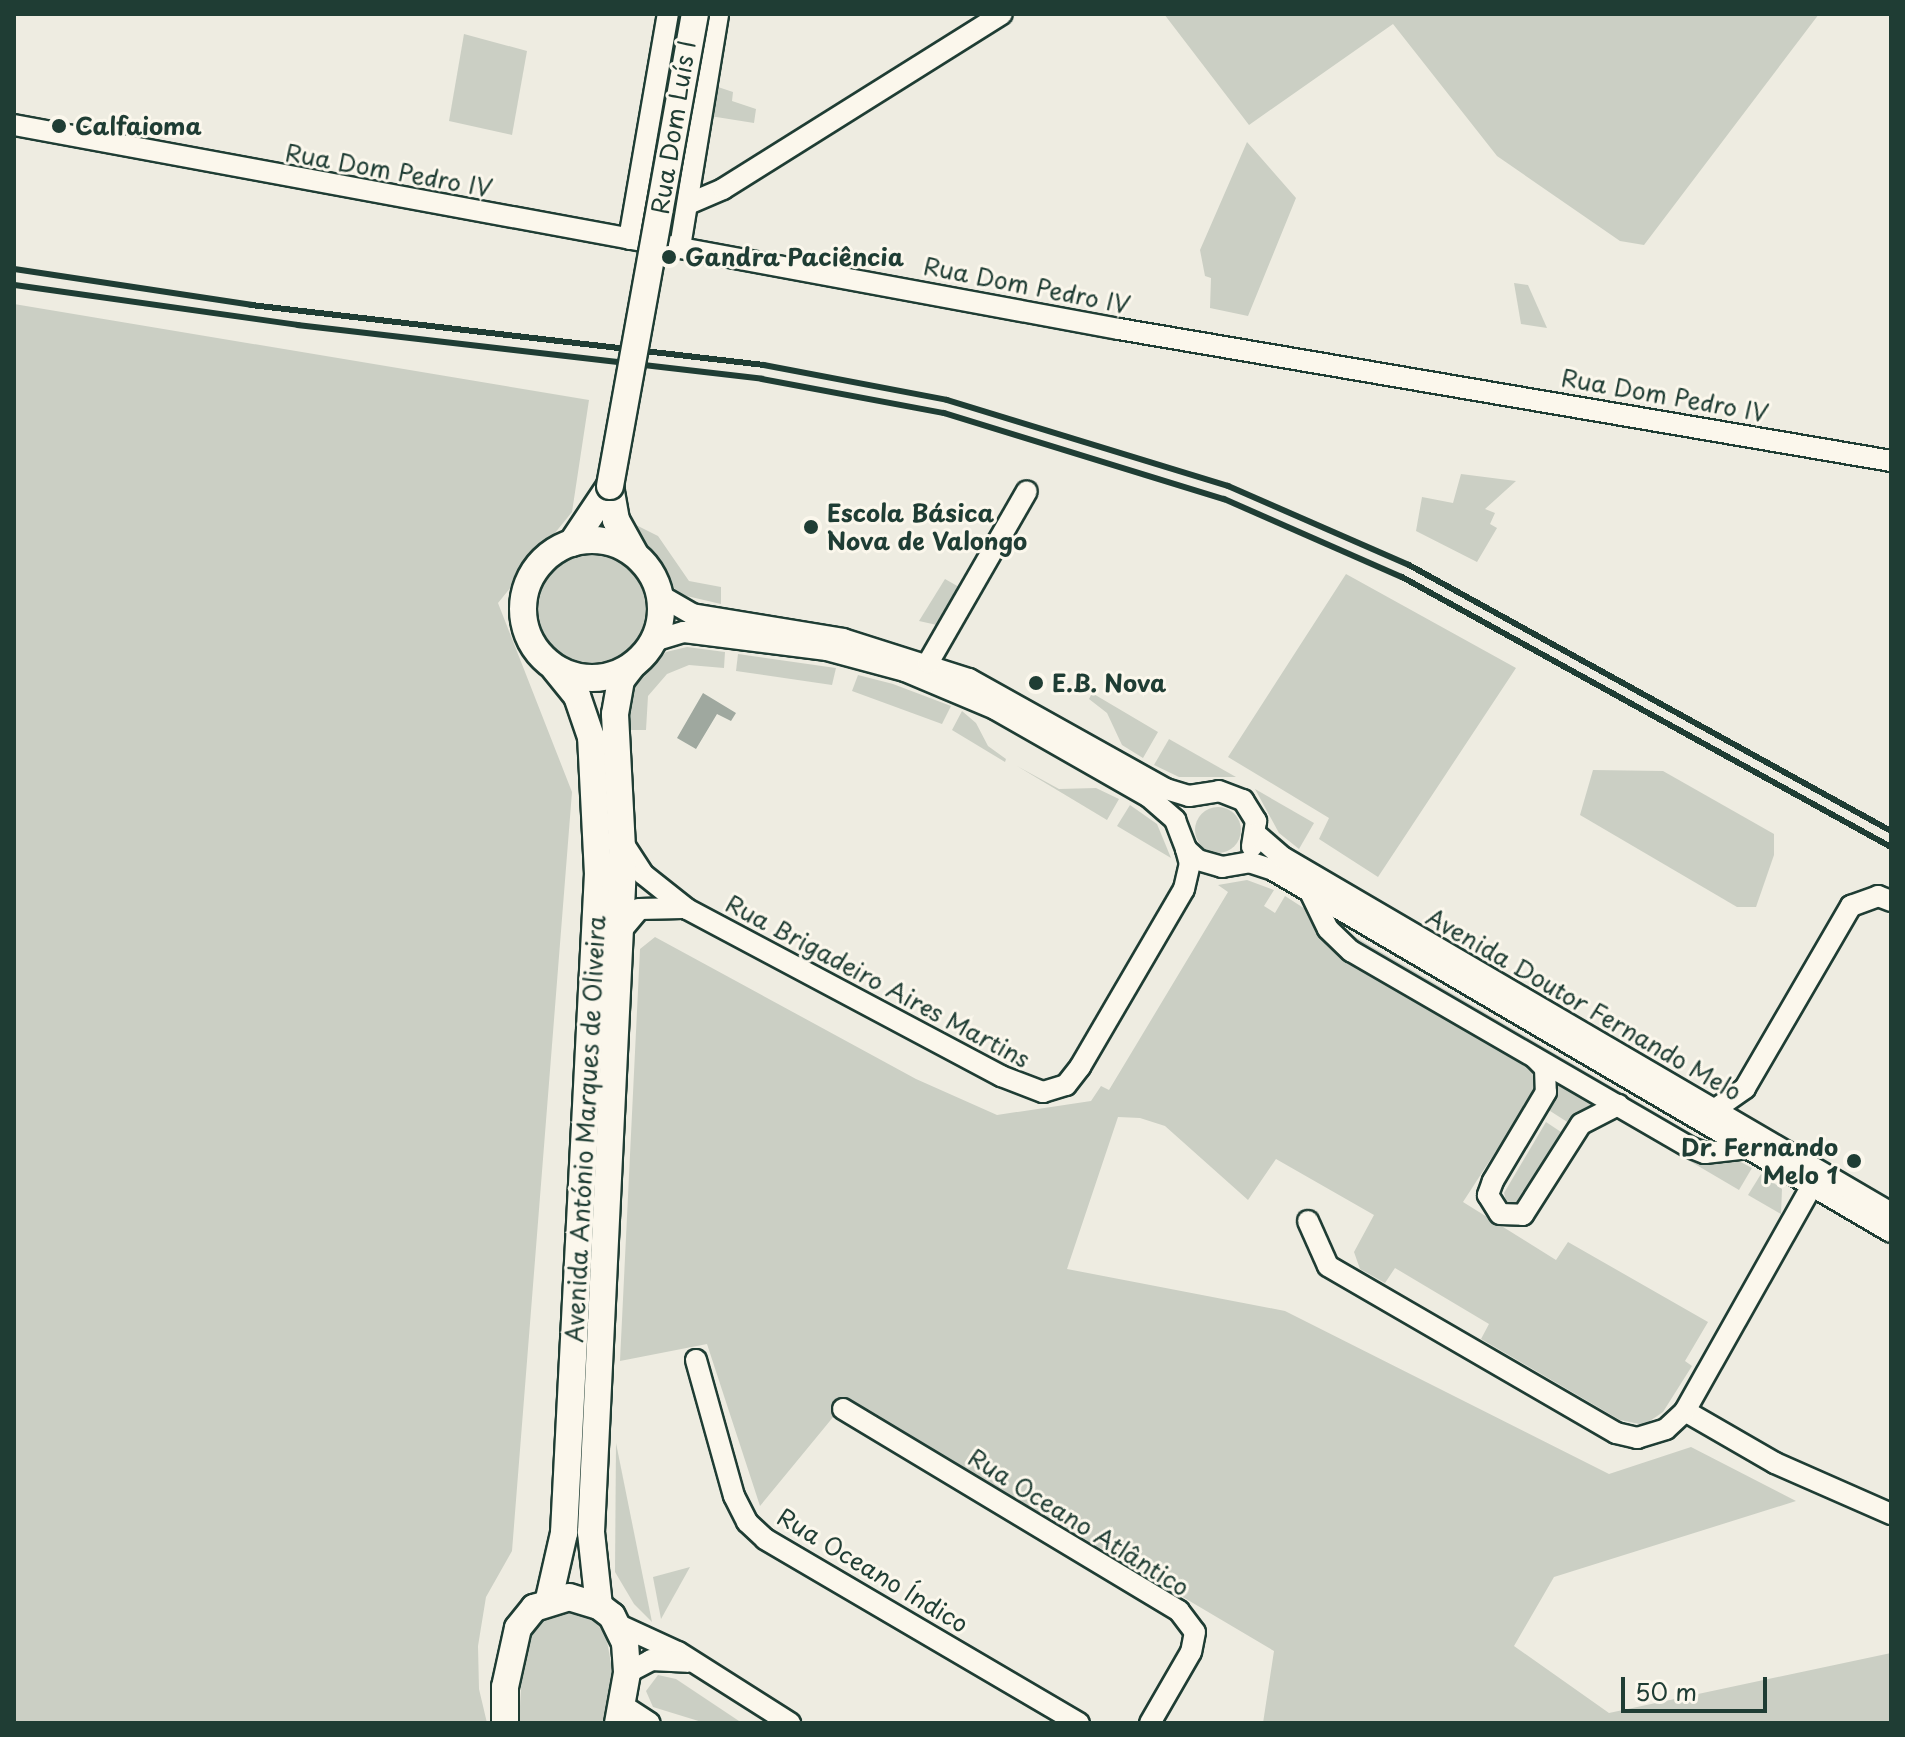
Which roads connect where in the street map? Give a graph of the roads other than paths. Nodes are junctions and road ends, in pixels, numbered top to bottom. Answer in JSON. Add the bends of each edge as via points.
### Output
{"nodes":[{"id":1,"x":668,"y":14,"type":"edge"},
{"id":2,"x":695,"y":14,"type":"edge"},
{"id":3,"x":718,"y":14,"type":"edge"},
{"id":4,"x":1002,"y":14,"type":"edge"},
{"id":5,"x":14,"y":125,"type":"edge"},
{"id":6,"x":688,"y":204,"type":"junction"},
{"id":7,"x":629,"y":239,"type":"junction"},
{"id":8,"x":680,"y":247,"type":"junction"},
{"id":9,"x":1891,"y":461,"type":"edge"},
{"id":10,"x":610,"y":486,"type":"junction"},
{"id":11,"x":1027,"y":491,"type":"dead end"},
{"id":12,"x":572,"y":543,"type":"junction"},
{"id":13,"x":634,"y":553,"type":"junction"},
{"id":14,"x":661,"y":596,"type":"junction"},
{"id":15,"x":654,"y":641,"type":"junction"},
{"id":16,"x":928,"y":663,"type":"junction"},
{"id":17,"x":632,"y":666,"type":"junction"},
{"id":18,"x":554,"y":668,"type":"junction"},
{"id":19,"x":1207,"y":793,"type":"junction"},
{"id":20,"x":1256,"y":834,"type":"junction"},
{"id":21,"x":1184,"y":840,"type":"junction"},
{"id":22,"x":623,"y":843,"type":"junction"},
{"id":23,"x":1228,"y":865,"type":"junction"},
{"id":24,"x":1184,"y":889,"type":"junction"},
{"id":25,"x":597,"y":890,"type":"junction"},
{"id":26,"x":1310,"y":892,"type":"junction"},
{"id":27,"x":1891,"y":901,"type":"edge"},
{"id":28,"x":629,"y":908,"type":"junction"},
{"id":29,"x":687,"y":909,"type":"junction"},
{"id":30,"x":1532,"y":1055,"type":"junction"},
{"id":31,"x":1618,"y":1105,"type":"junction"},
{"id":32,"x":1714,"y":1110,"type":"junction"},
{"id":33,"x":1749,"y":1148,"type":"junction"},
{"id":34,"x":1812,"y":1186,"type":"junction"},
{"id":35,"x":1891,"y":1213,"type":"edge"},
{"id":36,"x":1308,"y":1221,"type":"dead end"},
{"id":37,"x":1891,"y":1232,"type":"edge"},
{"id":38,"x":696,"y":1360,"type":"dead end"},
{"id":39,"x":843,"y":1409,"type":"dead end"},
{"id":40,"x":1685,"y":1411,"type":"junction"},
{"id":41,"x":1891,"y":1514,"type":"edge"},
{"id":42,"x":549,"y":1599,"type":"junction"},
{"id":43,"x":608,"y":1615,"type":"junction"},
{"id":44,"x":691,"y":1663,"type":"junction"},
{"id":45,"x":627,"y":1673,"type":"junction"},
{"id":46,"x":620,"y":1714,"type":"edge"},
{"id":47,"x":505,"y":1723,"type":"edge"},
{"id":48,"x":650,"y":1723,"type":"edge"},
{"id":49,"x":790,"y":1723,"type":"edge"},
{"id":50,"x":1079,"y":1723,"type":"edge"},
{"id":51,"x":1150,"y":1723,"type":"edge"}],
"edges":[{"from":1,"to":7,"type":"street","name":"Rua Dom Luís I"},
{"from":2,"to":10,"type":"main road","bridge":true},
{"from":3,"to":6,"type":"street","name":"Rua Dom Luís I"},
{"from":4,"to":6,"type":"street","via":[[723,189]]},
{"from":5,"to":7,"type":"street","name":"Rua Dom Pedro IV"},
{"from":6,"to":8,"type":"street","name":"Rua Dom Luís I"},
{"from":7,"to":8,"type":"street","name":"Rua Dom Pedro IV"},
{"from":8,"to":9,"type":"street","name":"Rua Dom Pedro IV","via":[[1119,329]]},
{"from":10,"to":12,"type":"main road"},
{"from":10,"to":13,"type":"main road","via":[[616,520]]},
{"from":11,"to":16,"type":"street"},
{"from":12,"to":13,"type":"main road","via":[[600,539]]},
{"from":12,"to":18,"type":"main road","via":[[538,565],[522,608],[531,642]]},
{"from":13,"to":14,"type":"main road","via":[[654,576]]},
{"from":14,"to":15,"type":"main road"},
{"from":14,"to":16,"type":"street","name":"Avenida Doutor Fernando Melo","via":[[692,614],[843,639]]},
{"from":15,"to":17,"type":"main road"},
{"from":15,"to":21,"type":"street","name":"Avenida Doutor Fernando Melo","via":[[684,632],[754,640],[827,650],[905,671],[1046,737],[1149,797]]},
{"from":16,"to":19,"type":"street","name":"Avenida Doutor Fernando Melo","via":[[997,692],[1166,789],[1189,796]]},
{"from":17,"to":18,"type":"main road","via":[[599,679]]},
{"from":17,"to":22,"type":"main road","name":"Avenida António Marques de Oliveira","via":[[621,680],[615,714]]},
{"from":18,"to":25,"type":"main road","name":"Avenida António Marques de Oliveira","via":[[577,696],[591,737]]},
{"from":19,"to":20,"type":"street","name":"Avenida Doutor Fernando Melo","via":[[1219,791],[1243,800],[1256,821]]},
{"from":19,"to":21,"type":"street","via":[[1188,807]]},
{"from":20,"to":23,"type":"street","via":[[1252,846]]},
{"from":20,"to":32,"type":"street","name":"Avenida Doutor Fernando Melo","via":[[1284,858]]},
{"from":21,"to":23,"type":"street","name":"Avenida Doutor Fernando Melo","via":[[1198,860]]},
{"from":21,"to":24,"type":"street","via":[[1190,864]]},
{"from":22,"to":28,"type":"main road","name":"Avenida António Marques de Oliveira"},
{"from":22,"to":29,"type":"street","name":"Rua Brigadeiro Aires Martins","via":[[643,874]]},
{"from":23,"to":24,"type":"street"},
{"from":23,"to":26,"type":"street","name":"Avenida Doutor Fernando Melo","via":[[1260,865]]},
{"from":24,"to":29,"type":"street","name":"Rua Brigadeiro Aires Martins","via":[[1066,1085],[1029,1090]]},
{"from":25,"to":28,"type":"street"},
{"from":25,"to":42,"type":"main road","name":"Avenida António Marques de Oliveira","via":[[564,1533]]},
{"from":26,"to":30,"type":"street","via":[[1336,941]]},
{"from":26,"to":33,"type":"street","name":"Avenida Doutor Fernando Melo"},
{"from":27,"to":32,"type":"street","via":[[1878,896],[1851,906],[1745,1088]]},
{"from":28,"to":29,"type":"street","name":"Rua Brigadeiro Aires Martins"},
{"from":28,"to":43,"type":"main road","name":"Avenida António Marques de Oliveira","via":[[619,935],[591,1532]]},
{"from":30,"to":31,"type":"street"},
{"from":30,"to":31,"type":"street","via":[[1545,1068],[1546,1092],[1493,1181],[1488,1195],[1500,1214],[1511,1218],[1533,1205],[1581,1124]]},
{"from":31,"to":33,"type":"street","via":[[1705,1153]]},
{"from":32,"to":35,"type":"street","name":"Avenida Doutor Fernando Melo"},
{"from":33,"to":34,"type":"street","name":"Avenida Doutor Fernando Melo"},
{"from":34,"to":37,"type":"street","name":"Avenida Doutor Fernando Melo"},
{"from":34,"to":40,"type":"street"},
{"from":36,"to":40,"type":"street","via":[[1328,1266],[1616,1433],[1637,1438],[1666,1429]]},
{"from":38,"to":50,"type":"street","name":"Rua Oceano Índico","via":[[734,1496],[747,1522],[765,1539]]},
{"from":39,"to":51,"type":"street","name":"Rua Oceano Atlântico","via":[[1179,1611],[1195,1632],[1191,1652]]},
{"from":40,"to":41,"type":"street","via":[[1761,1456]]},
{"from":42,"to":43,"type":"main road","via":[[582,1598]]},
{"from":42,"to":47,"type":"main road","via":[[518,1628],[505,1687]]},
{"from":43,"to":44,"type":"street"},
{"from":43,"to":45,"type":"main road","name":"Avenida António Marques de Oliveira","via":[[625,1643]]},
{"from":44,"to":45,"type":"street","via":[[651,1660]]},
{"from":44,"to":49,"type":"street"},
{"from":45,"to":46,"type":"main road","name":"Avenida António Marques de Oliveira"},
{"from":46,"to":48,"type":"street"}]}
